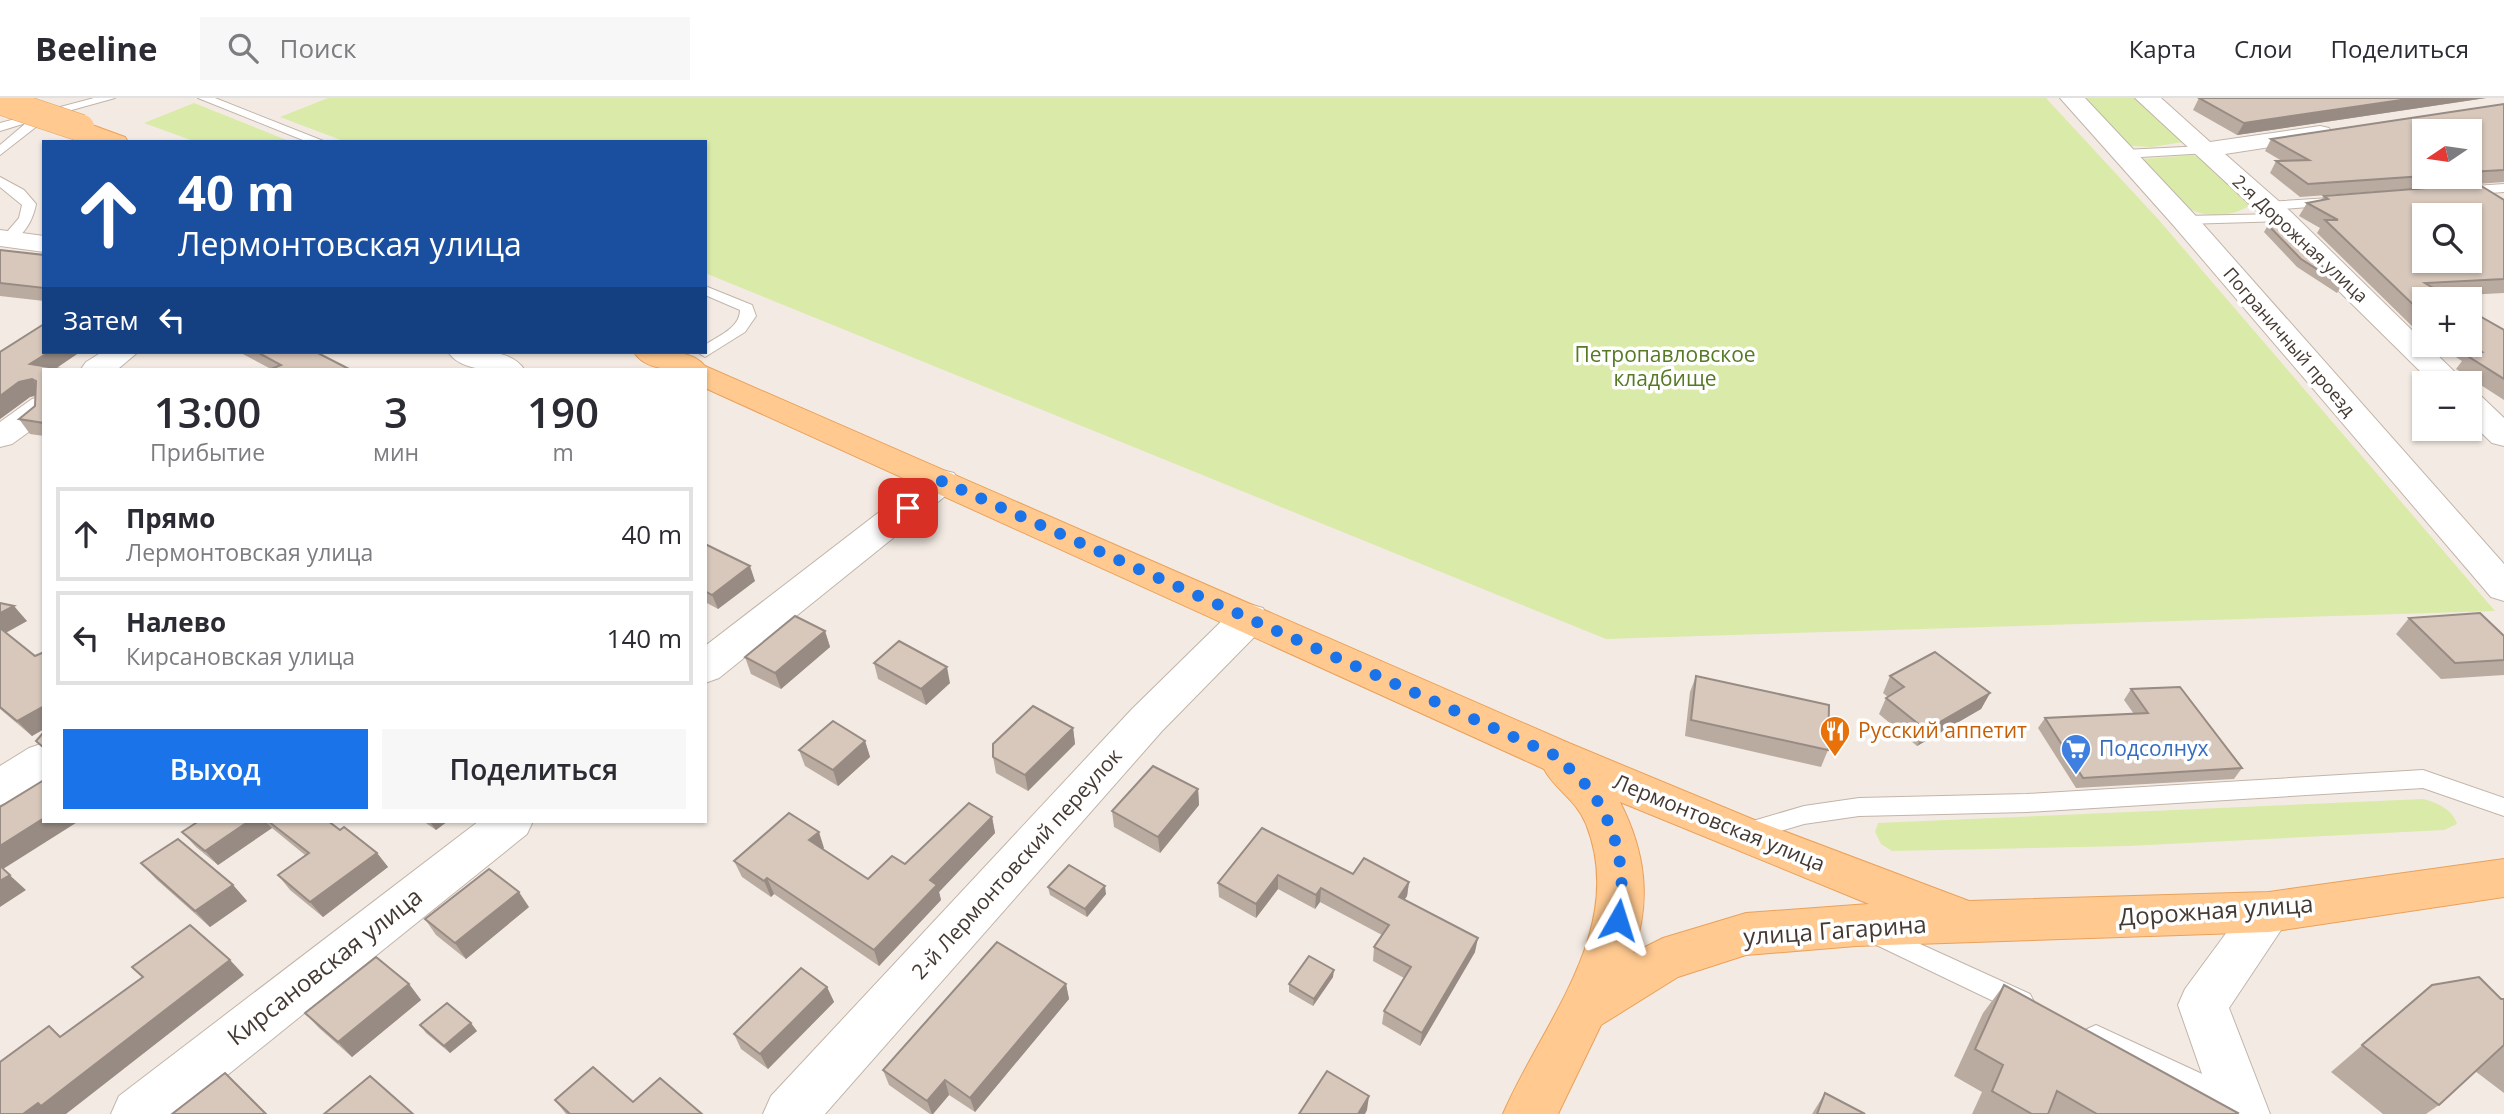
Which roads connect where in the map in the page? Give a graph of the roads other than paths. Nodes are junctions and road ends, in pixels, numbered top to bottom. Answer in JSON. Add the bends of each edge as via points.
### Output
{"nodes":[{"id":1,"x":109,"y":98,"type":"edge"},
{"id":2,"x":2072,"y":98,"type":"edge"},
{"id":3,"x":2147,"y":98,"type":"edge"},
{"id":4,"x":216,"y":99,"type":"edge"},
{"id":5,"x":0,"y":101,"type":"edge"},
{"id":6,"x":46,"y":113,"type":"junction"},
{"id":7,"x":0,"y":127,"type":"edge"},
{"id":8,"x":2342,"y":130,"type":"edge"},
{"id":9,"x":112,"y":140,"type":"edge"},
{"id":10,"x":315,"y":140,"type":"edge"},
{"id":11,"x":2204,"y":150,"type":"junction"},
{"id":12,"x":0,"y":151,"type":"edge"},
{"id":13,"x":2124,"y":154,"type":"junction"},
{"id":14,"x":0,"y":181,"type":"edge"},
{"id":15,"x":2504,"y":188,"type":"edge"},
{"id":16,"x":2451,"y":192,"type":"edge"},
{"id":17,"x":2346,"y":200,"type":"edge"},
{"id":18,"x":2275,"y":212,"type":"junction"},
{"id":19,"x":2183,"y":220,"type":"junction"},
{"id":20,"x":3,"y":240,"type":"edge"},
{"id":21,"x":42,"y":244,"type":"edge"},
{"id":22,"x":707,"y":291,"type":"edge"},
{"id":23,"x":119,"y":354,"type":"edge"},
{"id":24,"x":469,"y":354,"type":"edge"},
{"id":25,"x":656,"y":354,"type":"edge"},
{"id":26,"x":696,"y":365,"type":"edge"},
{"id":27,"x":98,"y":368,"type":"edge"},
{"id":28,"x":505,"y":368,"type":"edge"},
{"id":29,"x":707,"y":370,"type":"edge"},
{"id":30,"x":2438,"y":371,"type":"edge"},
{"id":31,"x":42,"y":407,"type":"edge"},
{"id":32,"x":2482,"y":415,"type":"edge"},
{"id":33,"x":2504,"y":436,"type":"edge"},
{"id":34,"x":0,"y":437,"type":"edge"},
{"id":35,"x":942,"y":481,"type":"junction"},
{"id":36,"x":2504,"y":588,"type":"edge"},
{"id":37,"x":1249,"y":618,"type":"junction"},
{"id":38,"x":707,"y":666,"type":"edge"},
{"id":39,"x":1554,"y":755,"type":"junction"},
{"id":40,"x":42,"y":761,"type":"edge"},
{"id":41,"x":0,"y":788,"type":"edge"},
{"id":42,"x":2504,"y":807,"type":"edge"},
{"id":43,"x":508,"y":823,"type":"edge"},
{"id":44,"x":1741,"y":834,"type":"junction"},
{"id":45,"x":2504,"y":878,"type":"edge"},
{"id":46,"x":2269,"y":912,"type":"junction"},
{"id":47,"x":1969,"y":922,"type":"junction"},
{"id":48,"x":1856,"y":925,"type":"junction"},
{"id":49,"x":1583,"y":1009,"type":"junction"},
{"id":50,"x":2042,"y":1012,"type":"edge"},
{"id":51,"x":2079,"y":1030,"type":"edge"},
{"id":52,"x":2241,"y":1110,"type":"edge"},
{"id":53,"x":138,"y":1114,"type":"edge"},
{"id":54,"x":790,"y":1114,"type":"edge"},
{"id":55,"x":1530,"y":1114,"type":"edge"}],
"edges":[{"from":1,"to":6,"type":"lane"},
{"from":2,"to":13,"type":"street","name":"Пограничный проезд"},
{"from":3,"to":11,"type":"street","name":"2-я Дорожная улица"},
{"from":4,"to":10,"type":"lane"},
{"from":5,"to":9,"type":"main road","bridge":true},
{"from":6,"to":7,"type":"lane"},
{"from":6,"to":12,"type":"lane"},
{"from":8,"to":11,"type":"street"},
{"from":11,"to":13,"type":"lane"},
{"from":11,"to":18,"type":"street","name":"2-я Дорожная улица"},
{"from":13,"to":19,"type":"street","name":"Пограничный проезд"},
{"from":14,"to":20,"type":"lane","via":[[29,204],[26,219]]},
{"from":15,"to":16,"type":"lane"},
{"from":17,"to":18,"type":"lane"},
{"from":18,"to":19,"type":"lane"},
{"from":18,"to":30,"type":"street","name":"2-я Дорожная улица"},
{"from":19,"to":36,"type":"street","name":"Пограничный проезд"},
{"from":20,"to":21,"type":"street"},
{"from":22,"to":26,"type":"lane","via":[[747,308],[748,316]]},
{"from":23,"to":27,"type":"street"},
{"from":24,"to":28,"type":"street"},
{"from":25,"to":26,"type":"main road","name":"Лермонтовская улица"},
{"from":29,"to":35,"type":"main road","name":"Лермонтовская улица"},
{"from":31,"to":34,"type":"street"},
{"from":32,"to":33,"type":"street"},
{"from":35,"to":37,"type":"main road","name":"Лермонтовская улица"},
{"from":35,"to":38,"type":"street"},
{"from":37,"to":39,"type":"main road","name":"Лермонтовская улица"},
{"from":37,"to":54,"type":"street","name":"2-й Лермонтовский переулок","via":[[1147,720]]},
{"from":39,"to":44,"type":"main road","name":"Лермонтовская улица"},
{"from":39,"to":49,"type":"main road","via":[[1589,789],[1610,826],[1621,864],[1622,901],[1614,939]]},
{"from":40,"to":41,"type":"street"},
{"from":42,"to":44,"type":"lane","via":[[2423,779],[2027,803],[1860,807],[1804,815]]},
{"from":43,"to":53,"type":"street","name":"Кирсановская улица"},
{"from":44,"to":47,"type":"main road","name":"Лермонтовская улица"},
{"from":45,"to":46,"type":"main road","name":"Дорожная улица"},
{"from":46,"to":47,"type":"main road","name":"Дорожная улица"},
{"from":46,"to":52,"type":"street","via":[[2203,1005]]},
{"from":47,"to":48,"type":"main road","name":"улица Гагарина"},
{"from":48,"to":49,"type":"main road","name":"улица Гагарина","via":[[1746,934],[1663,960]]},
{"from":48,"to":50,"type":"lane"},
{"from":49,"to":55,"type":"main road"},
{"from":51,"to":52,"type":"lane"}]}
